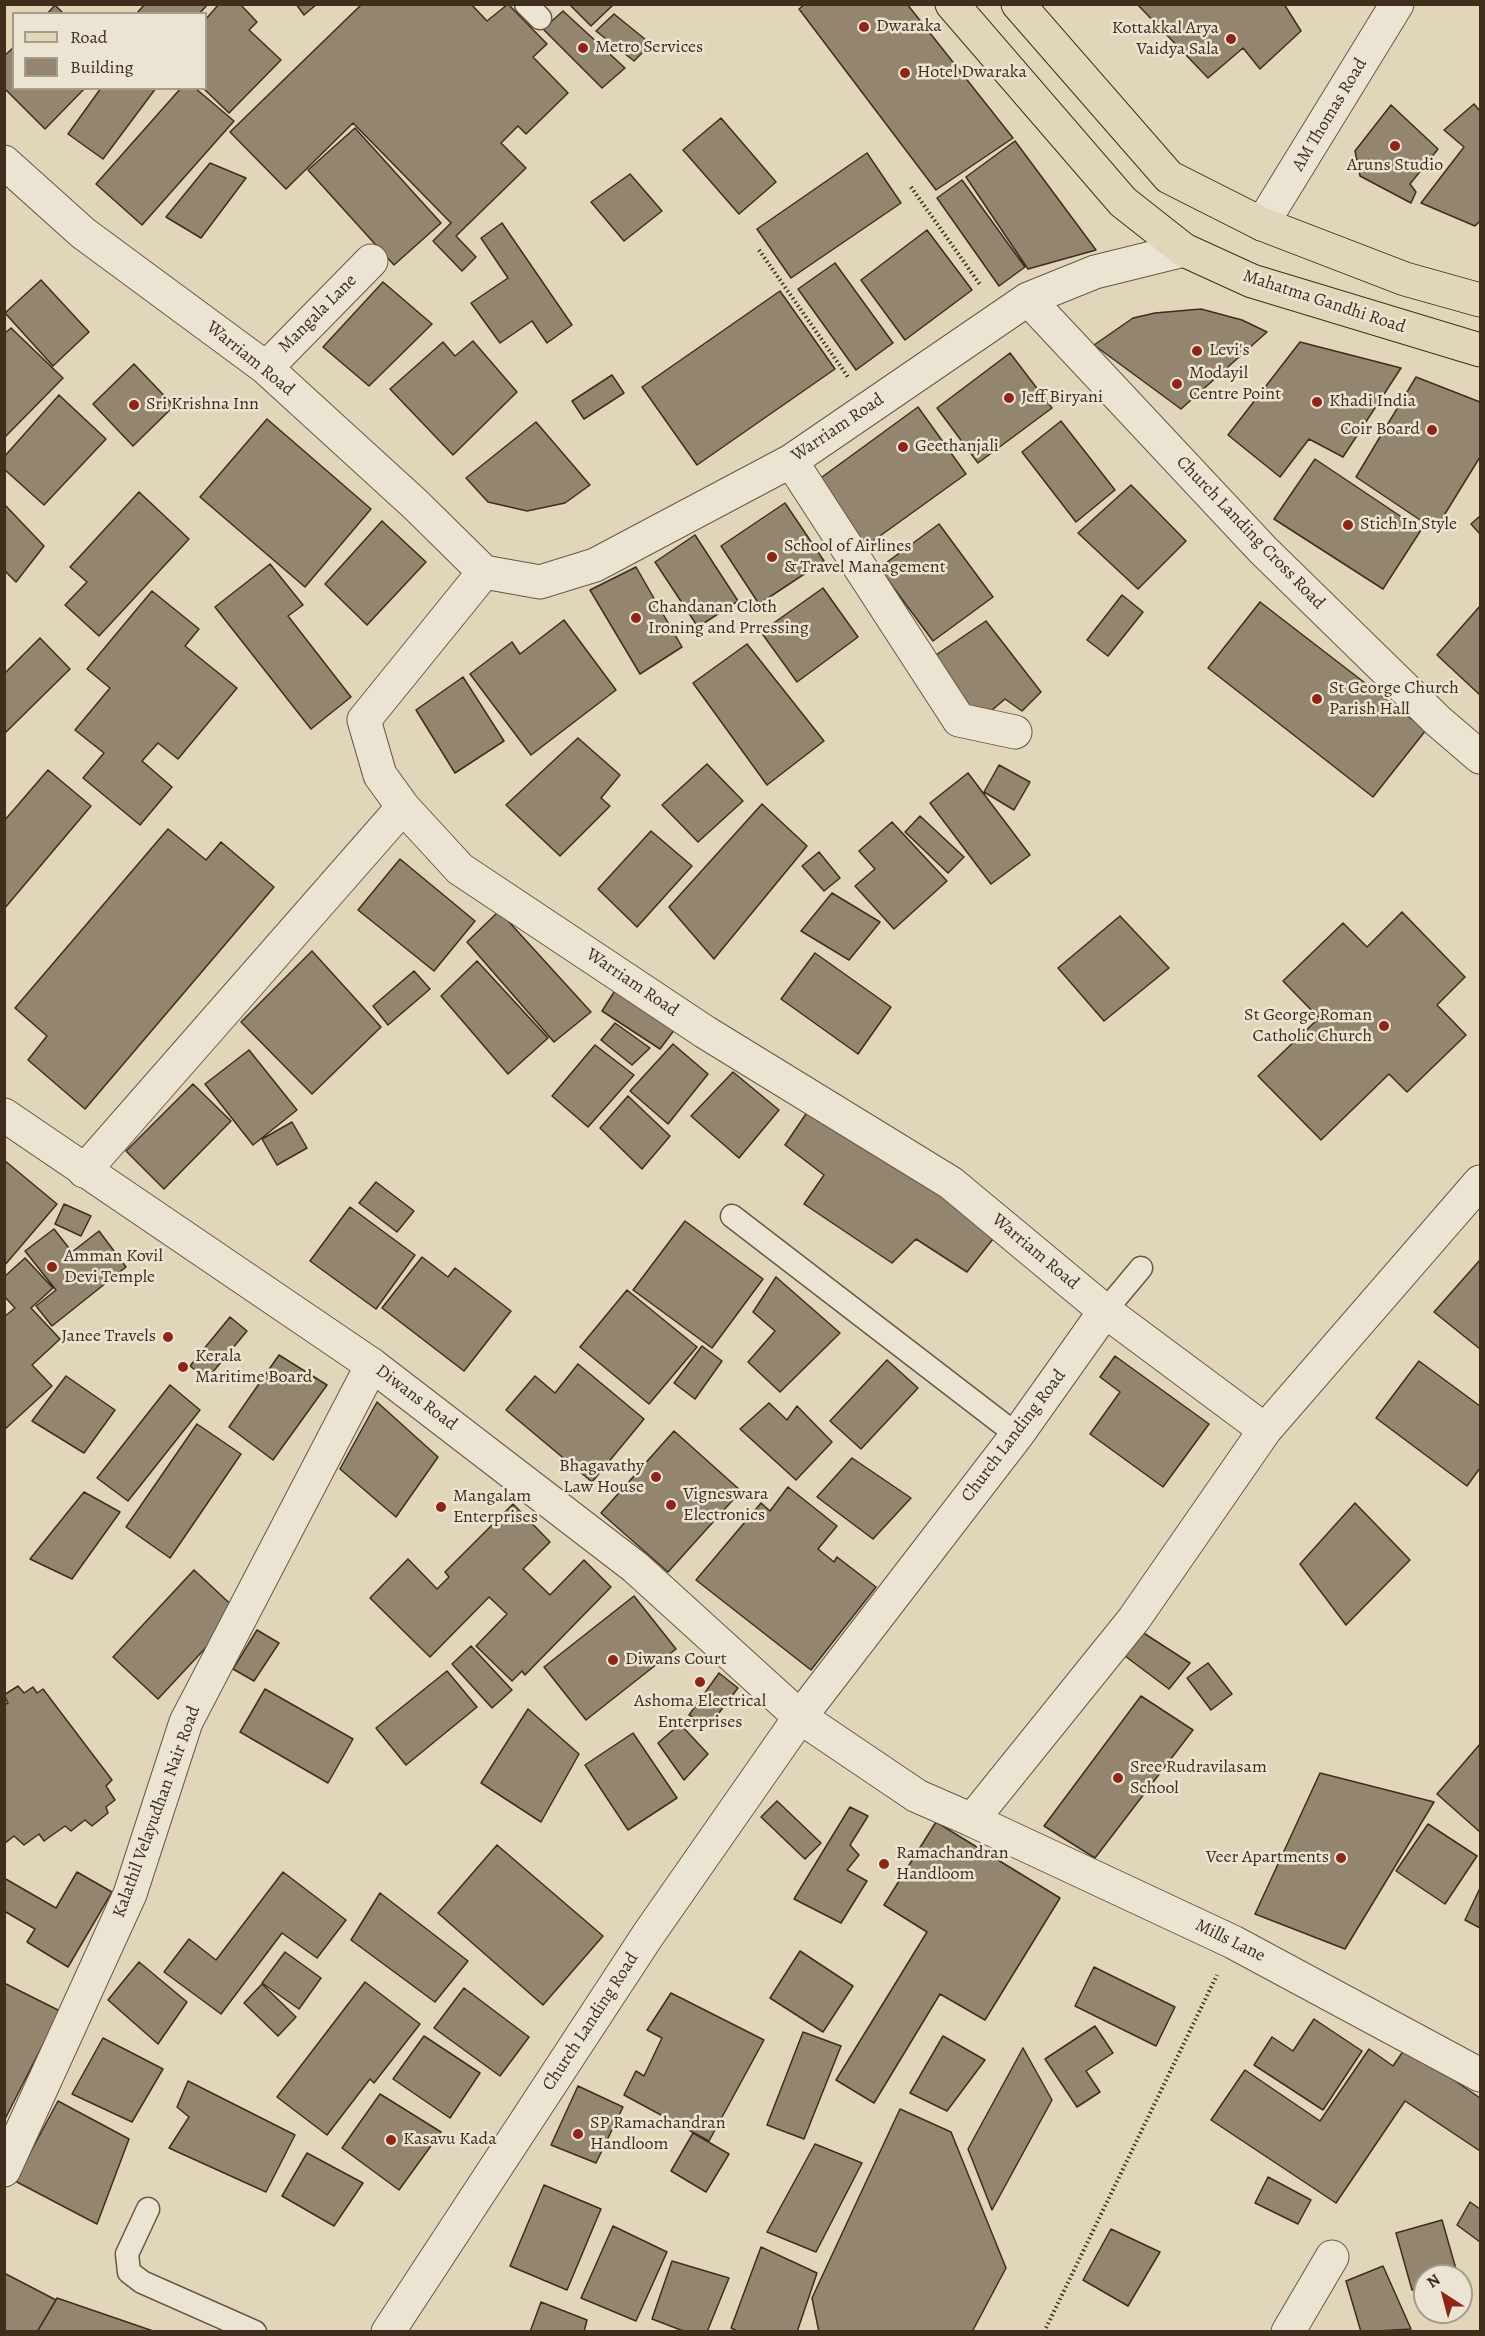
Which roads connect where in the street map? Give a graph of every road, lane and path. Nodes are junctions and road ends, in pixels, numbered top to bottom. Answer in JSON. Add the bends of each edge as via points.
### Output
{"nodes":[{"id":1,"x":952,"y":4,"type":"edge"},
{"id":2,"x":1018,"y":4,"type":"edge"},
{"id":3,"x":1397,"y":4,"type":"edge"},
{"id":4,"x":4,"y":162,"type":"edge"},
{"id":5,"x":911,"y":187,"type":"dead end"},
{"id":6,"x":1262,"y":224,"type":"junction"},
{"id":7,"x":759,"y":250,"type":"dead end"},
{"id":8,"x":1185,"y":250,"type":"junction"},
{"id":9,"x":371,"y":261,"type":"dead end"},
{"id":10,"x":1480,"y":300,"type":"edge"},
{"id":11,"x":1015,"y":308,"type":"junction"},
{"id":12,"x":1480,"y":350,"type":"edge"},
{"id":13,"x":266,"y":368,"type":"junction"},
{"id":14,"x":869,"y":408,"type":"junction"},
{"id":15,"x":791,"y":461,"type":"junction"},
{"id":16,"x":484,"y":572,"type":"junction"},
{"id":17,"x":1015,"y":732,"type":"dead end"},
{"id":18,"x":1480,"y":757,"type":"edge"},
{"id":19,"x":403,"y":807,"type":"junction"},
{"id":20,"x":4,"y":1115,"type":"edge"},
{"id":21,"x":84,"y":1171,"type":"junction"},
{"id":22,"x":1480,"y":1182,"type":"edge"},
{"id":23,"x":732,"y":1216,"type":"dead end"},
{"id":24,"x":1140,"y":1268,"type":"dead end"},
{"id":25,"x":1106,"y":1311,"type":"junction"},
{"id":26,"x":372,"y":1365,"type":"junction"},
{"id":27,"x":1264,"y":1430,"type":"junction"},
{"id":28,"x":1017,"y":1435,"type":"junction"},
{"id":29,"x":800,"y":1717,"type":"junction"},
{"id":30,"x":972,"y":1821,"type":"junction"},
{"id":31,"x":1233,"y":1942,"type":"junction"},
{"id":32,"x":1480,"y":2075,"type":"edge"},
{"id":33,"x":4,"y":2170,"type":"edge"},
{"id":34,"x":148,"y":2209,"type":"dead end"},
{"id":35,"x":1332,"y":2257,"type":"dead end"},
{"id":36,"x":255,"y":2331,"type":"edge"},
{"id":37,"x":388,"y":2331,"type":"edge"},
{"id":38,"x":1044,"y":2331,"type":"edge"},
{"id":39,"x":1288,"y":2331,"type":"edge"}],
"edges":[{"from":1,"to":8,"type":"main road","name":"Mahatma Gandhi Road","via":[[1123,202]]},
{"from":2,"to":6,"type":"main road","via":[[1169,177]]},
{"from":3,"to":6,"type":"street","name":"AM Thomas Road"},
{"from":4,"to":13,"type":"street","name":"Warriam Road","via":[[82,233]]},
{"from":5,"to":11,"type":"path"},
{"from":6,"to":10,"type":"main road","via":[[1405,279]]},
{"from":7,"to":14,"type":"path"},
{"from":8,"to":11,"type":"street","name":"Warriam Road","via":[[1095,272]]},
{"from":8,"to":12,"type":"main road","name":"Mahatma Gandhi Road","via":[[1252,281]]},
{"from":9,"to":13,"type":"street","name":"Mangala Lane"},
{"from":11,"to":14,"type":"street","name":"Warriam Road"},
{"from":11,"to":18,"type":"street","name":"Church Landing Cross Road","via":[[1438,722]]},
{"from":13,"to":16,"type":"street","name":"Warriam Road"},
{"from":14,"to":15,"type":"street","name":"Warriam Road"},
{"from":15,"to":16,"type":"street","name":"Warriam Road","via":[[595,565],[540,582]]},
{"from":15,"to":17,"type":"street","via":[[959,720]]},
{"from":16,"to":19,"type":"street","name":"Warriam Road","via":[[364,720],[380,775]]},
{"from":19,"to":21,"type":"street"},
{"from":19,"to":25,"type":"street","name":"Warriam Road","via":[[460,869],[705,1032],[951,1183]]},
{"from":20,"to":21,"type":"street","name":"Diwans Road"},
{"from":21,"to":26,"type":"street","name":"Diwans Road"},
{"from":22,"to":27,"type":"street"},
{"from":23,"to":28,"type":"lane"},
{"from":24,"to":25,"type":"lane"},
{"from":25,"to":27,"type":"street"},
{"from":25,"to":28,"type":"street","name":"Church Landing Road"},
{"from":26,"to":29,"type":"street","name":"Diwans Road","via":[[635,1567]]},
{"from":26,"to":33,"type":"street","name":"Kalathil Velayudhan Nair Road","via":[[186,1722],[130,1894]]},
{"from":27,"to":30,"type":"street","via":[[1134,1619]]},
{"from":28,"to":29,"type":"street","name":"Church Landing Road"},
{"from":29,"to":30,"type":"street","via":[[917,1796]]},
{"from":29,"to":37,"type":"street","name":"Church Landing Road","via":[[648,1935]]},
{"from":30,"to":31,"type":"street","name":"Mills Lane"},
{"from":31,"to":32,"type":"street","name":"Mills Lane"},
{"from":31,"to":38,"type":"path"},
{"from":34,"to":36,"type":"lane","via":[[127,2254],[129,2272],[142,2282]]},
{"from":35,"to":39,"type":"street"}]}
